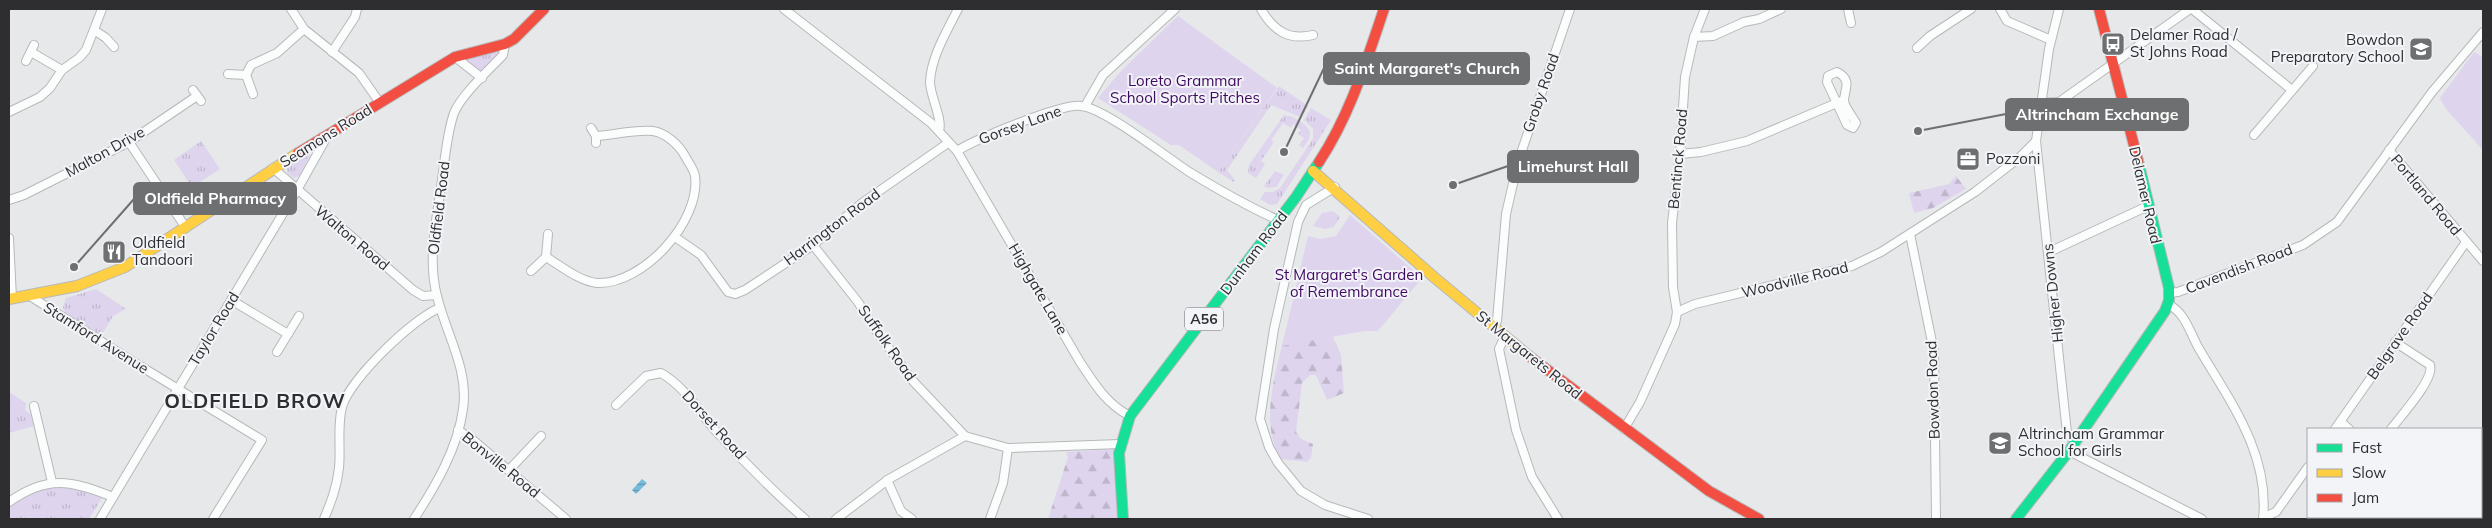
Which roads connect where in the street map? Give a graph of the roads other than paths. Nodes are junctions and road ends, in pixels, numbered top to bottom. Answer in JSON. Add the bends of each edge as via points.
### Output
{"nodes":[{"id":1,"x":102,"y":9,"type":"edge"},
{"id":2,"x":291,"y":9,"type":"edge"},
{"id":3,"x":357,"y":9,"type":"edge"},
{"id":4,"x":544,"y":9,"type":"edge"},
{"id":5,"x":784,"y":9,"type":"edge"},
{"id":6,"x":958,"y":9,"type":"edge"},
{"id":7,"x":1175,"y":9,"type":"edge"},
{"id":8,"x":1261,"y":9,"type":"edge"},
{"id":9,"x":1384,"y":9,"type":"edge"},
{"id":10,"x":1570,"y":9,"type":"edge"},
{"id":11,"x":1706,"y":9,"type":"edge"},
{"id":12,"x":1781,"y":9,"type":"edge"},
{"id":13,"x":1848,"y":9,"type":"edge"},
{"id":14,"x":1971,"y":9,"type":"edge"},
{"id":15,"x":2000,"y":9,"type":"edge"},
{"id":16,"x":2059,"y":9,"type":"edge"},
{"id":17,"x":2099,"y":9,"type":"edge"},
{"id":18,"x":2191,"y":9,"type":"edge"},
{"id":19,"x":1851,"y":23,"type":"dead end"},
{"id":20,"x":304,"y":29,"type":"junction"},
{"id":21,"x":94,"y":30,"type":"junction"},
{"id":22,"x":2483,"y":32,"type":"edge"},
{"id":23,"x":1313,"y":34,"type":"dead end"},
{"id":24,"x":1694,"y":37,"type":"junction"},
{"id":25,"x":2051,"y":40,"type":"junction"},
{"id":26,"x":504,"y":44,"type":"junction"},
{"id":27,"x":114,"y":47,"type":"dead end"},
{"id":28,"x":1917,"y":48,"type":"dead end"},
{"id":29,"x":332,"y":52,"type":"junction"},
{"id":30,"x":455,"y":57,"type":"junction"},
{"id":31,"x":26,"y":61,"type":"dead end"},
{"id":32,"x":2113,"y":65,"type":"junction"},
{"id":33,"x":2313,"y":66,"type":"dead end"},
{"id":34,"x":62,"y":70,"type":"junction"},
{"id":35,"x":228,"y":74,"type":"dead end"},
{"id":36,"x":246,"y":75,"type":"junction"},
{"id":37,"x":482,"y":78,"type":"junction"},
{"id":38,"x":2292,"y":90,"type":"junction"},
{"id":39,"x":253,"y":94,"type":"dead end"},
{"id":40,"x":197,"y":96,"type":"dead end"},
{"id":41,"x":1844,"y":100,"type":"junction"},
{"id":42,"x":1835,"y":102,"type":"junction"},
{"id":43,"x":380,"y":103,"type":"junction"},
{"id":44,"x":2041,"y":103,"type":"junction"},
{"id":45,"x":1085,"y":106,"type":"junction"},
{"id":46,"x":9,"y":112,"type":"edge"},
{"id":47,"x":591,"y":128,"type":"dead end"},
{"id":48,"x":939,"y":131,"type":"junction"},
{"id":49,"x":2254,"y":135,"type":"dead end"},
{"id":50,"x":322,"y":137,"type":"junction"},
{"id":51,"x":2036,"y":141,"type":"junction"},
{"id":52,"x":128,"y":142,"type":"junction"},
{"id":53,"x":948,"y":143,"type":"junction"},
{"id":54,"x":2389,"y":150,"type":"junction"},
{"id":55,"x":957,"y":151,"type":"junction"},
{"id":56,"x":1680,"y":154,"type":"junction"},
{"id":57,"x":273,"y":168,"type":"junction"},
{"id":58,"x":1314,"y":171,"type":"junction"},
{"id":59,"x":1334,"y":187,"type":"junction"},
{"id":60,"x":297,"y":190,"type":"junction"},
{"id":61,"x":9,"y":200,"type":"edge"},
{"id":62,"x":2148,"y":206,"type":"junction"},
{"id":63,"x":1278,"y":220,"type":"junction"},
{"id":64,"x":186,"y":228,"type":"junction"},
{"id":65,"x":548,"y":234,"type":"dead end"},
{"id":66,"x":1910,"y":234,"type":"junction"},
{"id":67,"x":675,"y":237,"type":"junction"},
{"id":68,"x":9,"y":238,"type":"edge"},
{"id":69,"x":2466,"y":242,"type":"junction"},
{"id":70,"x":813,"y":245,"type":"junction"},
{"id":71,"x":2049,"y":252,"type":"junction"},
{"id":72,"x":546,"y":257,"type":"junction"},
{"id":73,"x":2483,"y":261,"type":"edge"},
{"id":74,"x":531,"y":271,"type":"dead end"},
{"id":75,"x":436,"y":295,"type":"junction"},
{"id":76,"x":30,"y":296,"type":"junction"},
{"id":77,"x":11,"y":298,"type":"edge"},
{"id":78,"x":2169,"y":298,"type":"junction"},
{"id":79,"x":231,"y":300,"type":"junction"},
{"id":80,"x":440,"y":308,"type":"junction"},
{"id":81,"x":1677,"y":312,"type":"junction"},
{"id":82,"x":299,"y":316,"type":"dead end"},
{"id":83,"x":1494,"y":326,"type":"junction"},
{"id":84,"x":288,"y":334,"type":"junction"},
{"id":85,"x":1505,"y":336,"type":"junction"},
{"id":86,"x":2395,"y":342,"type":"junction"},
{"id":87,"x":277,"y":352,"type":"dead end"},
{"id":88,"x":178,"y":389,"type":"junction"},
{"id":89,"x":616,"y":405,"type":"dead end"},
{"id":90,"x":34,"y":406,"type":"dead end"},
{"id":91,"x":1130,"y":416,"type":"junction"},
{"id":92,"x":2341,"y":422,"type":"junction"},
{"id":93,"x":2336,"y":428,"type":"edge"},
{"id":94,"x":2348,"y":428,"type":"edge"},
{"id":95,"x":2392,"y":428,"type":"edge"},
{"id":96,"x":1624,"y":429,"type":"junction"},
{"id":97,"x":458,"y":430,"type":"junction"},
{"id":98,"x":541,"y":436,"type":"dead end"},
{"id":99,"x":965,"y":436,"type":"junction"},
{"id":100,"x":2075,"y":442,"type":"junction"},
{"id":101,"x":1120,"y":444,"type":"junction"},
{"id":102,"x":1008,"y":448,"type":"junction"},
{"id":103,"x":2069,"y":451,"type":"junction"},
{"id":104,"x":2307,"y":468,"type":"edge"},
{"id":105,"x":509,"y":470,"type":"junction"},
{"id":106,"x":887,"y":480,"type":"junction"},
{"id":107,"x":52,"y":482,"type":"junction"},
{"id":108,"x":113,"y":497,"type":"junction"},
{"id":109,"x":9,"y":502,"type":"edge"},
{"id":110,"x":2263,"y":518,"type":"edge"},
{"id":111,"x":100,"y":519,"type":"edge"},
{"id":112,"x":214,"y":519,"type":"edge"},
{"id":113,"x":324,"y":519,"type":"edge"},
{"id":114,"x":414,"y":519,"type":"edge"},
{"id":115,"x":566,"y":519,"type":"edge"},
{"id":116,"x":805,"y":519,"type":"edge"},
{"id":117,"x":836,"y":519,"type":"edge"},
{"id":118,"x":912,"y":519,"type":"edge"},
{"id":119,"x":990,"y":519,"type":"edge"},
{"id":120,"x":1123,"y":519,"type":"edge"},
{"id":121,"x":1368,"y":519,"type":"edge"},
{"id":122,"x":1558,"y":519,"type":"edge"},
{"id":123,"x":1759,"y":519,"type":"edge"},
{"id":124,"x":1936,"y":519,"type":"edge"},
{"id":125,"x":2016,"y":519,"type":"edge"},
{"id":126,"x":2202,"y":519,"type":"edge"}],
"edges":[{"from":1,"to":21,"type":"street"},
{"from":2,"to":20,"type":"street"},
{"from":3,"to":29,"type":"street","via":[[355,18]]},
{"from":4,"to":26,"type":"main road","via":[[522,33]]},
{"from":5,"to":48,"type":"street"},
{"from":6,"to":48,"type":"street","via":[[932,67],[931,91]]},
{"from":7,"to":45,"type":"street","via":[[1103,75]]},
{"from":8,"to":23,"type":"street","via":[[1270,24],[1282,33],[1296,37]]},
{"from":9,"to":58,"type":"main road","name":"Dunham Road","number":"A56","via":[[1355,94]]},
{"from":10,"to":83,"type":"street","name":"Groby Road","via":[[1518,162],[1506,214]]},
{"from":11,"to":24,"type":"street","name":"Bentinck Road"},
{"from":12,"to":24,"type":"street","via":[[1713,36]]},
{"from":13,"to":19,"type":"street"},
{"from":14,"to":28,"type":"street"},
{"from":15,"to":25,"type":"street","via":[[2007,21]]},
{"from":16,"to":25,"type":"street","name":"Higher Downs"},
{"from":17,"to":32,"type":"main road","name":"Delamer Road"},
{"from":18,"to":32,"type":"street"},
{"from":18,"to":38,"type":"street"},
{"from":20,"to":29,"type":"street"},
{"from":20,"to":36,"type":"street","via":[[277,53],[251,65]]},
{"from":21,"to":27,"type":"street"},
{"from":21,"to":34,"type":"street","via":[[86,50]]},
{"from":22,"to":54,"type":"street","name":"Cavendish Road","via":[[2432,92]]},
{"from":24,"to":56,"type":"street","name":"Bentinck Road","via":[[1685,77]]},
{"from":25,"to":44,"type":"street","name":"Higher Downs"},
{"from":26,"to":30,"type":"main road","name":"Seamons Road"},
{"from":26,"to":37,"type":"street","name":"Oldfield Road","via":[[503,55]]},
{"from":29,"to":43,"type":"street","via":[[359,73]]},
{"from":30,"to":37,"type":"street"},
{"from":30,"to":43,"type":"main road","name":"Seamons Road"},
{"from":31,"to":34,"type":"street","via":[[32,48]]},
{"from":32,"to":44,"type":"street","via":[[2059,102]]},
{"from":32,"to":62,"type":"main road","name":"Delamer Road"},
{"from":33,"to":38,"type":"street"},
{"from":34,"to":46,"type":"street","via":[[40,97]]},
{"from":35,"to":36,"type":"street"},
{"from":36,"to":39,"type":"street"},
{"from":37,"to":75,"type":"street","name":"Oldfield Road","via":[[455,112],[446,149],[433,245]]},
{"from":38,"to":49,"type":"street"},
{"from":40,"to":52,"type":"street","name":"Malton Drive"},
{"from":41,"to":42,"type":"street"},
{"from":41,"to":42,"type":"street","via":[[1856,123],[1853,128],[1847,125]]},
{"from":41,"to":42,"type":"street","via":[[1846,82],[1840,73],[1834,72],[1827,78]]},
{"from":42,"to":56,"type":"street","via":[[1747,141]]},
{"from":43,"to":50,"type":"main road","name":"Seamons Road"},
{"from":44,"to":51,"type":"street","name":"Higher Downs"},
{"from":45,"to":55,"type":"street","name":"Gorsey Lane","via":[[1067,108],[985,135]]},
{"from":45,"to":63,"type":"street","via":[[1106,116],[1191,173]]},
{"from":47,"to":67,"type":"street","via":[[596,139],[654,131],[670,138],[681,149],[695,174],[696,188]]},
{"from":48,"to":53,"type":"street"},
{"from":50,"to":57,"type":"main road","name":"Seamons Road"},
{"from":50,"to":60,"type":"street","name":"Taylor Road","via":[[324,142]]},
{"from":51,"to":66,"type":"street","name":"Woodville Road","via":[[1974,192]]},
{"from":51,"to":71,"type":"street","name":"Higher Downs"},
{"from":52,"to":61,"type":"street","name":"Malton Drive"},
{"from":52,"to":64,"type":"street"},
{"from":53,"to":55,"type":"street"},
{"from":53,"to":70,"type":"street","name":"Harrington Road","via":[[862,203]]},
{"from":54,"to":69,"type":"street","name":"Portland Road"},
{"from":54,"to":78,"type":"street","name":"Cavendish Road","via":[[2349,206],[2326,230],[2304,245]]},
{"from":55,"to":91,"type":"street","name":"Highgate Lane","via":[[1080,362],[1112,405]]},
{"from":56,"to":81,"type":"street","name":"Bentinck Road","via":[[1672,223],[1672,286]]},
{"from":57,"to":60,"type":"street","name":"Walton Road"},
{"from":57,"to":64,"type":"main road","name":"Seamons Road"},
{"from":58,"to":59,"type":"main road","name":"St Margarets Road"},
{"from":58,"to":63,"type":"main road","name":"Dunham Road","number":"A56"},
{"from":59,"to":83,"type":"main road","name":"St Margarets Road"},
{"from":59,"to":121,"type":"street","via":[[1306,206],[1298,222],[1274,330],[1260,419],[1278,463],[1301,491],[1325,505]]},
{"from":60,"to":75,"type":"street","name":"Walton Road","via":[[414,290],[423,296]]},
{"from":60,"to":79,"type":"street","name":"Taylor Road"},
{"from":62,"to":71,"type":"street"},
{"from":62,"to":78,"type":"main road","name":"Delamer Road"},
{"from":63,"to":91,"type":"main road","name":"Dunham Road","number":"A56"},
{"from":64,"to":76,"type":"main road","name":"Seamons Road","via":[[125,267],[85,283]]},
{"from":65,"to":72,"type":"street"},
{"from":66,"to":81,"type":"street","name":"Woodville Road","via":[[1852,266],[1696,304]]},
{"from":66,"to":124,"type":"street","name":"Bowdon Road","via":[[1934,352]]},
{"from":67,"to":70,"type":"street","name":"Harrington Road","via":[[701,255],[732,295],[746,290]]},
{"from":67,"to":72,"type":"street","via":[[639,271],[597,283],[584,280]]},
{"from":68,"to":77,"type":"street"},
{"from":69,"to":73,"type":"street","name":"Portland Road"},
{"from":69,"to":86,"type":"street","name":"Belgrave Road"},
{"from":70,"to":99,"type":"street","name":"Suffolk Road","via":[[913,381]]},
{"from":71,"to":100,"type":"street","name":"Higher Downs","via":[[2067,433]]},
{"from":72,"to":74,"type":"street"},
{"from":75,"to":80,"type":"street","name":"Oldfield Road"},
{"from":76,"to":77,"type":"main road","name":"Seamons Road"},
{"from":76,"to":88,"type":"street","name":"Stamford Avenue"},
{"from":78,"to":100,"type":"main road","name":"Cavendish Road"},
{"from":78,"to":110,"type":"street","via":[[2243,420],[2264,495]]},
{"from":79,"to":84,"type":"street"},
{"from":79,"to":88,"type":"street","name":"Taylor Road"},
{"from":80,"to":97,"type":"street","name":"Oldfield Road","via":[[462,372],[463,408]]},
{"from":80,"to":113,"type":"street","via":[[429,313],[394,342],[346,395],[342,409],[339,468]]},
{"from":81,"to":96,"type":"street","via":[[1675,324],[1640,402]]},
{"from":82,"to":84,"type":"street"},
{"from":83,"to":85,"type":"main road","name":"St Margarets Road"},
{"from":84,"to":87,"type":"street"},
{"from":85,"to":96,"type":"main road","name":"St Margarets Road"},
{"from":85,"to":122,"type":"street","via":[[1499,349],[1516,430],[1532,477]]},
{"from":86,"to":92,"type":"street","name":"Belgrave Road"},
{"from":86,"to":95,"type":"street","via":[[2430,365],[2431,371],[2426,384]]},
{"from":88,"to":108,"type":"street","name":"Taylor Road"},
{"from":88,"to":112,"type":"street","name":"Stamford Avenue","via":[[262,440]]},
{"from":89,"to":116,"type":"street","name":"Dorset Road","via":[[646,376],[661,374],[667,377],[694,401],[714,428]]},
{"from":90,"to":107,"type":"street"},
{"from":91,"to":101,"type":"main road","name":"Dunham Road","number":"A56"},
{"from":92,"to":93,"type":"street","name":"Belgrave Road"},
{"from":92,"to":94,"type":"street"},
{"from":96,"to":123,"type":"main road","name":"St Margarets Road","via":[[1709,492]]},
{"from":97,"to":105,"type":"street","name":"Bonville Road"},
{"from":97,"to":114,"type":"street","name":"Oldfield Road","via":[[446,462]]},
{"from":98,"to":105,"type":"street"},
{"from":99,"to":102,"type":"street"},
{"from":99,"to":106,"type":"street"},
{"from":100,"to":103,"type":"main road","name":"Cavendish Road"},
{"from":101,"to":102,"type":"street"},
{"from":101,"to":120,"type":"main road","name":"Dunham Road","number":"A56"},
{"from":102,"to":119,"type":"street","via":[[1003,483]]},
{"from":103,"to":125,"type":"main road","name":"Cavendish Road"},
{"from":103,"to":126,"type":"street"},
{"from":104,"to":110,"type":"street","via":[[2276,512]]},
{"from":105,"to":115,"type":"street","name":"Bonville Road"},
{"from":106,"to":117,"type":"street"},
{"from":106,"to":118,"type":"street","via":[[902,510]]},
{"from":107,"to":108,"type":"street","via":[[66,482]]},
{"from":107,"to":109,"type":"street","via":[[35,487]]},
{"from":108,"to":111,"type":"street","name":"Taylor Road"}]}
